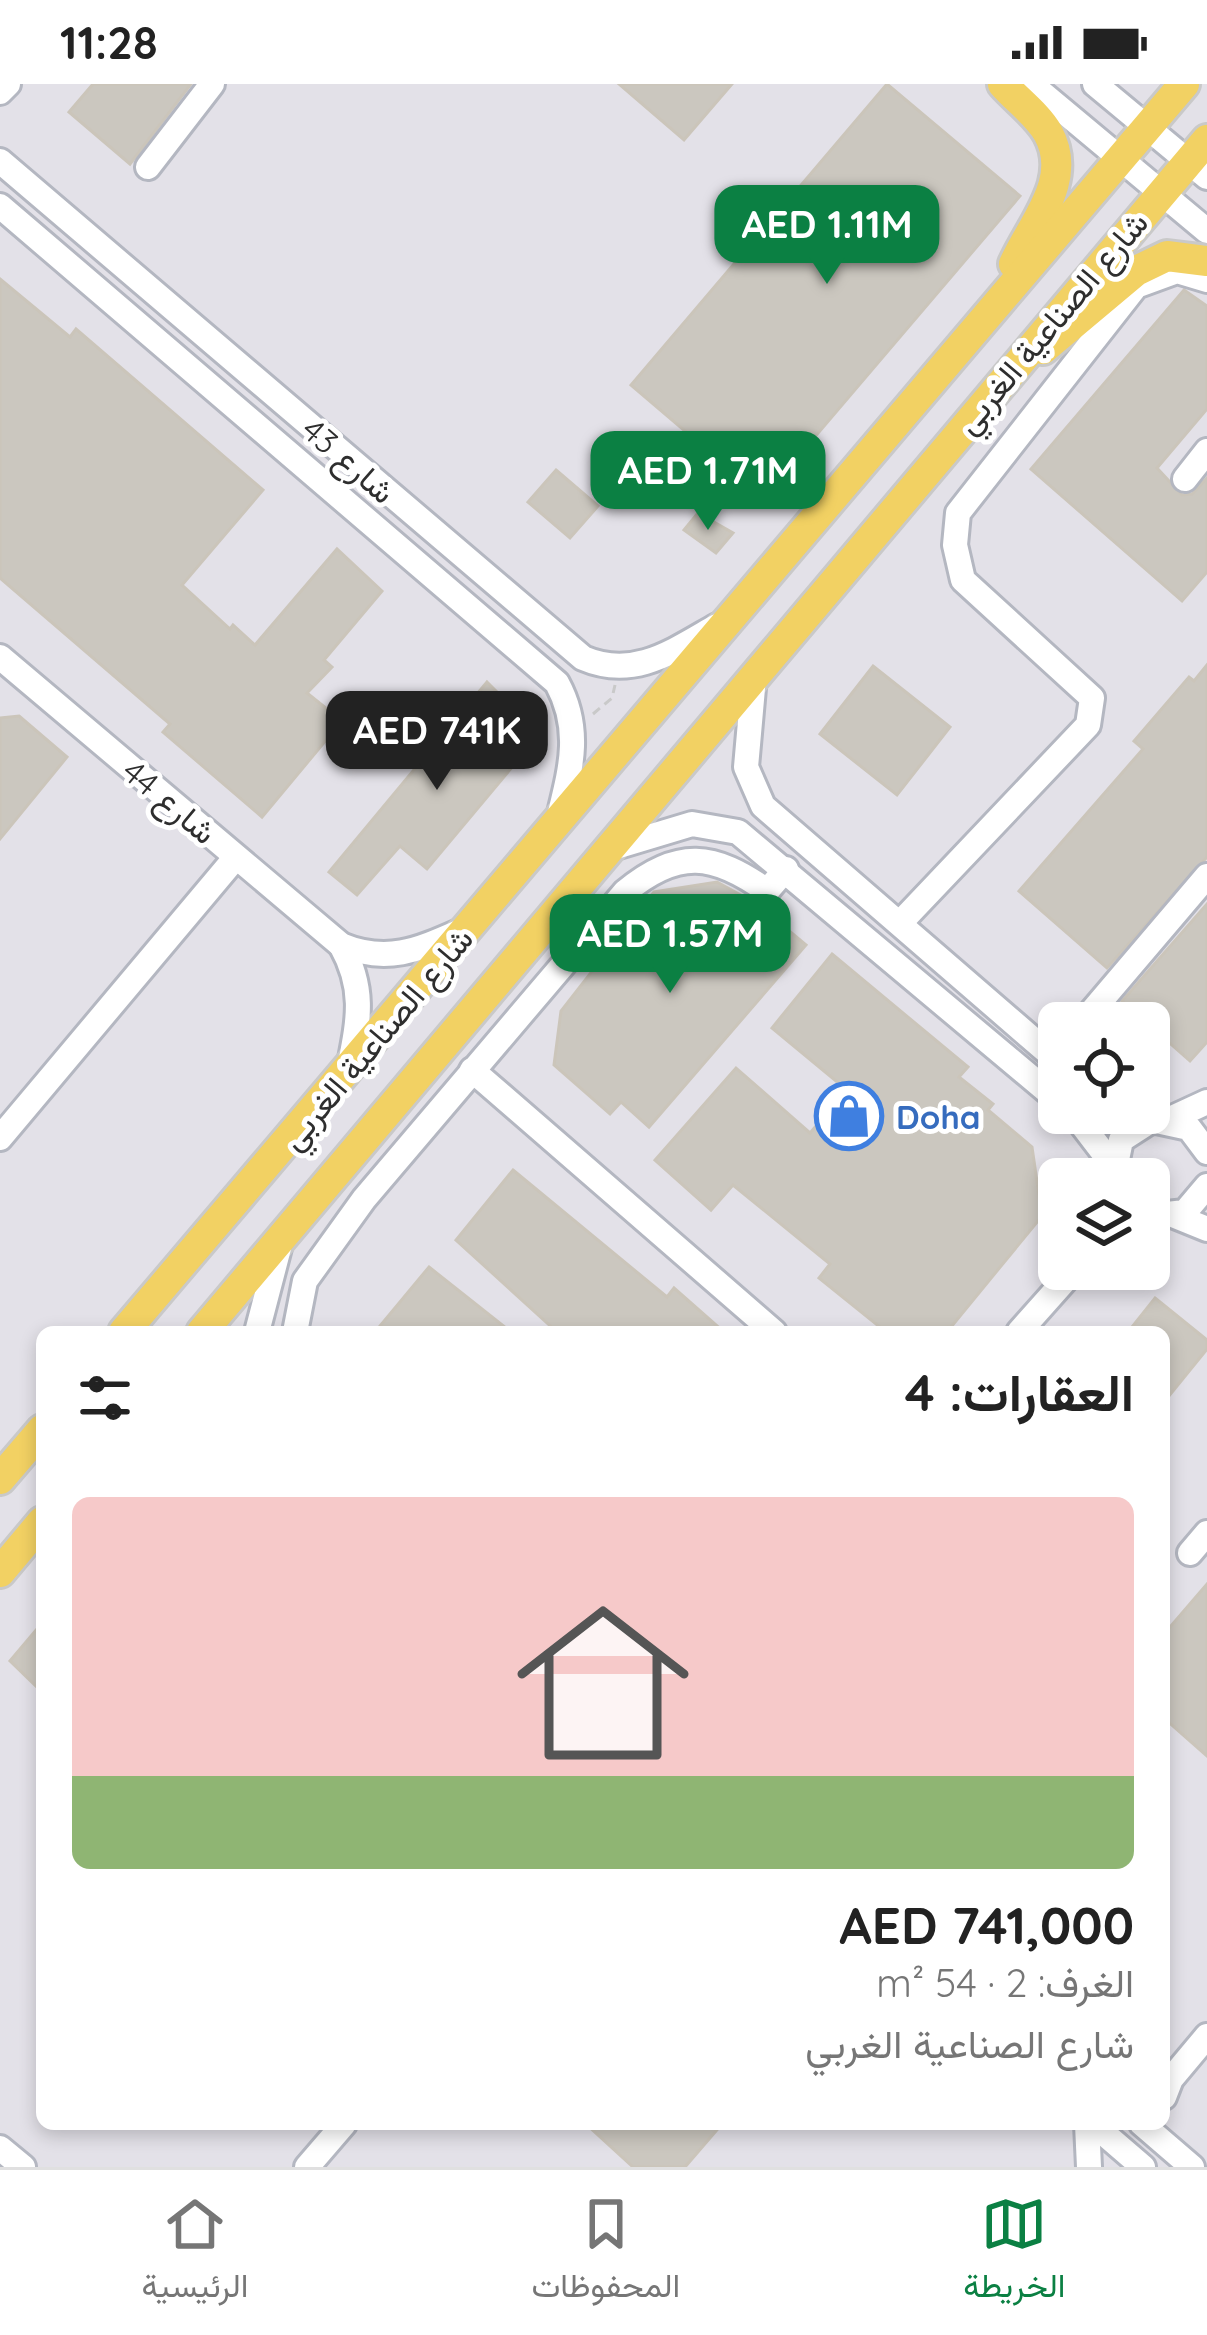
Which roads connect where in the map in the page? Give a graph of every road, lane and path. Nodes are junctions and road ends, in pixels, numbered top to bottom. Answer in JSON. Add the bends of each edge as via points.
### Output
{"nodes":[{"id":1,"x":8,"y":84,"type":"edge"},
{"id":2,"x":212,"y":84,"type":"edge"},
{"id":3,"x":1003,"y":84,"type":"edge"},
{"id":4,"x":1031,"y":84,"type":"edge"},
{"id":5,"x":1095,"y":84,"type":"edge"},
{"id":6,"x":1184,"y":84,"type":"edge"},
{"id":7,"x":0,"y":95,"type":"edge"},
{"id":8,"x":1147,"y":127,"type":"junction"},
{"id":9,"x":1,"y":158,"type":"edge"},
{"id":10,"x":1119,"y":158,"type":"junction"},
{"id":11,"x":1201,"y":159,"type":"edge"},
{"id":12,"x":148,"y":166,"type":"dead end"},
{"id":13,"x":1162,"y":192,"type":"junction"},
{"id":14,"x":0,"y":206,"type":"edge"},
{"id":15,"x":1207,"y":231,"type":"edge"},
{"id":16,"x":1207,"y":261,"type":"edge"},
{"id":17,"x":1207,"y":280,"type":"edge"},
{"id":18,"x":1001,"y":297,"type":"junction"},
{"id":19,"x":1004,"y":377,"type":"junction"},
{"id":20,"x":1207,"y":451,"type":"edge"},
{"id":21,"x":1185,"y":479,"type":"dead end"},
{"id":22,"x":724,"y":622,"type":"junction"},
{"id":23,"x":0,"y":657,"type":"edge"},
{"id":24,"x":619,"y":668,"type":"junction"},
{"id":25,"x":754,"y":674,"type":"junction"},
{"id":26,"x":574,"y":718,"type":"junction"},
{"id":27,"x":558,"y":820,"type":"junction"},
{"id":28,"x":609,"y":849,"type":"junction"},
{"id":29,"x":236,"y":857,"type":"junction"},
{"id":30,"x":786,"y":869,"type":"junction"},
{"id":31,"x":1207,"y":876,"type":"edge"},
{"id":32,"x":900,"y":923,"type":"junction"},
{"id":33,"x":469,"y":928,"type":"junction"},
{"id":34,"x":341,"y":945,"type":"junction"},
{"id":35,"x":1100,"y":1002,"type":"edge"},
{"id":36,"x":1038,"y":1041,"type":"edge"},
{"id":37,"x":472,"y":1070,"type":"junction"},
{"id":38,"x":348,"y":1073,"type":"junction"},
{"id":39,"x":1038,"y":1083,"type":"edge"},
{"id":40,"x":1207,"y":1102,"type":"edge"},
{"id":41,"x":1170,"y":1112,"type":"edge"},
{"id":42,"x":1170,"y":1123,"type":"edge"},
{"id":43,"x":0,"y":1138,"type":"edge"},
{"id":44,"x":1207,"y":1152,"type":"edge"},
{"id":45,"x":1207,"y":1186,"type":"edge"},
{"id":46,"x":1170,"y":1214,"type":"edge"},
{"id":47,"x":1170,"y":1221,"type":"edge"},
{"id":48,"x":1207,"y":1229,"type":"edge"},
{"id":49,"x":285,"y":1232,"type":"junction"},
{"id":50,"x":1056,"y":1290,"type":"edge"},
{"id":51,"x":129,"y":1326,"type":"edge"},
{"id":52,"x":207,"y":1326,"type":"edge"},
{"id":53,"x":259,"y":1326,"type":"edge"},
{"id":54,"x":296,"y":1326,"type":"edge"},
{"id":55,"x":767,"y":1326,"type":"edge"},
{"id":56,"x":1024,"y":1326,"type":"edge"},
{"id":57,"x":36,"y":1437,"type":"edge"},
{"id":58,"x":0,"y":1479,"type":"edge"},
{"id":59,"x":36,"y":1529,"type":"edge"},
{"id":60,"x":1207,"y":1533,"type":"edge"},
{"id":61,"x":1190,"y":1553,"type":"dead end"},
{"id":62,"x":0,"y":1572,"type":"edge"},
{"id":63,"x":1207,"y":2036,"type":"edge"},
{"id":64,"x":1170,"y":2081,"type":"edge"},
{"id":65,"x":339,"y":2130,"type":"edge"},
{"id":66,"x":1090,"y":2130,"type":"edge"},
{"id":67,"x":1097,"y":2130,"type":"edge"},
{"id":68,"x":1163,"y":2134,"type":"edge"},
{"id":69,"x":0,"y":2148,"type":"edge"},
{"id":70,"x":22,"y":2167,"type":"edge"},
{"id":71,"x":307,"y":2167,"type":"edge"},
{"id":72,"x":1089,"y":2167,"type":"edge"},
{"id":73,"x":1143,"y":2167,"type":"edge"},
{"id":74,"x":1192,"y":2167,"type":"edge"}],
"edges":[{"from":1,"to":7,"type":"street"},
{"from":2,"to":12,"type":"street"},
{"from":3,"to":18,"type":"main road","via":[[1048,133],[1057,164],[1051,196]]},
{"from":4,"to":10,"type":"street"},
{"from":5,"to":8,"type":"street"},
{"from":6,"to":8,"type":"main road","name":"شارع الصناعية الغربي"},
{"from":8,"to":10,"type":"main road","name":"شارع الصناعية الغربي"},
{"from":8,"to":11,"type":"street"},
{"from":9,"to":24,"type":"street","name":"شارع 43","via":[[562,643]]},
{"from":10,"to":13,"type":"street"},
{"from":10,"to":18,"type":"main road","name":"شارع الصناعية الغربي"},
{"from":11,"to":13,"type":"main road","name":"شارع الصناعية الغربي"},
{"from":13,"to":15,"type":"street"},
{"from":13,"to":19,"type":"main road","name":"شارع الصناعية الغربي"},
{"from":14,"to":26,"type":"street","name":"شارع 43","via":[[540,664]]},
{"from":16,"to":19,"type":"main road","via":[[1166,256],[1136,272]]},
{"from":17,"to":32,"type":"street","via":[[1177,271],[1136,286],[958,513],[963,580],[1092,698],[1088,725]]},
{"from":18,"to":22,"type":"main road","name":"شارع الصناعية الغربي"},
{"from":19,"to":25,"type":"main road","name":"شارع الصناعية الغربي"},
{"from":20,"to":21,"type":"street"},
{"from":22,"to":24,"type":"street","via":[[655,660]]},
{"from":22,"to":27,"type":"main road","name":"شارع الصناعية الغربي"},
{"from":23,"to":29,"type":"street","name":"شارع 44"},
{"from":24,"to":26,"type":"path","via":[[612,698],[599,712]]},
{"from":25,"to":28,"type":"main road","name":"شارع الصناعية الغربي"},
{"from":25,"to":32,"type":"street","via":[[744,746],[763,806]]},
{"from":26,"to":27,"type":"street"},
{"from":27,"to":33,"type":"main road","name":"شارع الصناعية الغربي"},
{"from":28,"to":30,"type":"street","via":[[669,829],[715,825],[738,832]]},
{"from":28,"to":49,"type":"main road","name":"شارع الصناعية الغربي"},
{"from":29,"to":34,"type":"street","name":"شارع 44"},
{"from":29,"to":43,"type":"street"},
{"from":30,"to":37,"type":"street","via":[[767,891],[731,865],[689,858],[646,875]]},
{"from":30,"to":39,"type":"street"},
{"from":31,"to":35,"type":"street"},
{"from":32,"to":36,"type":"street"},
{"from":33,"to":34,"type":"street","name":"شارع 44","via":[[400,956]]},
{"from":33,"to":38,"type":"main road","name":"شارع الصناعية الغربي"},
{"from":34,"to":38,"type":"street","via":[[361,1003]]},
{"from":37,"to":54,"type":"street","via":[[304,1281]]},
{"from":37,"to":55,"type":"street"},
{"from":38,"to":51,"type":"main road","name":"شارع الصناعية الغربي"},
{"from":40,"to":41,"type":"street"},
{"from":42,"to":44,"type":"street","via":[[1190,1128]]},
{"from":45,"to":46,"type":"street","via":[[1194,1206]]},
{"from":47,"to":48,"type":"street"},
{"from":49,"to":52,"type":"main road","name":"شارع الصناعية الغربي"},
{"from":49,"to":53,"type":"street"},
{"from":50,"to":56,"type":"street"},
{"from":57,"to":58,"type":"main road"},
{"from":59,"to":62,"type":"main road"},
{"from":60,"to":61,"type":"street"},
{"from":63,"to":64,"type":"street"},
{"from":65,"to":71,"type":"street"},
{"from":66,"to":72,"type":"street"},
{"from":67,"to":73,"type":"street"},
{"from":68,"to":74,"type":"street"},
{"from":69,"to":70,"type":"street"}]}
